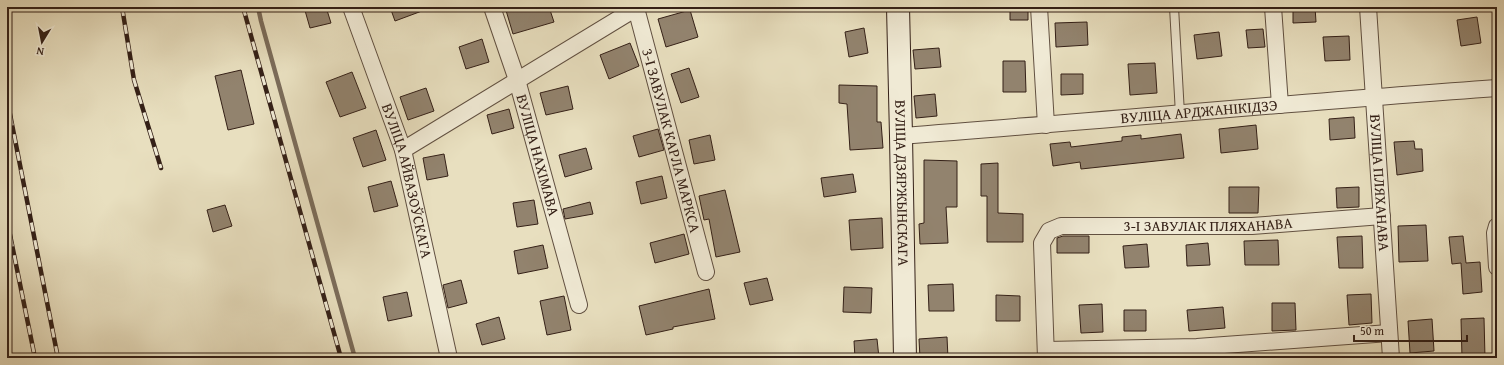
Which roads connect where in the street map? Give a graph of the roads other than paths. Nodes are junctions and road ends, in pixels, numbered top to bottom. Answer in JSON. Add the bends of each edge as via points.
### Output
{"nodes":[{"id":1,"x":351,"y":7,"type":"edge"},
{"id":2,"x":492,"y":7,"type":"edge"},
{"id":3,"x":898,"y":7,"type":"edge"},
{"id":4,"x":1039,"y":7,"type":"edge"},
{"id":5,"x":1174,"y":7,"type":"edge"},
{"id":6,"x":1273,"y":7,"type":"edge"},
{"id":7,"x":1368,"y":7,"type":"edge"},
{"id":8,"x":637,"y":8,"type":"edge"},
{"id":9,"x":517,"y":80,"type":"junction"},
{"id":10,"x":1497,"y":88,"type":"edge"},
{"id":11,"x":1374,"y":96,"type":"junction"},
{"id":12,"x":1280,"y":105,"type":"junction"},
{"id":13,"x":1180,"y":114,"type":"junction"},
{"id":14,"x":1046,"y":125,"type":"junction"},
{"id":15,"x":901,"y":136,"type":"junction"},
{"id":16,"x":403,"y":150,"type":"junction"},
{"id":17,"x":1382,"y":216,"type":"junction"},
{"id":18,"x":1497,"y":226,"type":"edge"},
{"id":19,"x":1497,"y":267,"type":"edge"},
{"id":20,"x":706,"y":272,"type":"dead end"},
{"id":21,"x":579,"y":305,"type":"dead end"},
{"id":22,"x":1389,"y":333,"type":"junction"},
{"id":23,"x":1046,"y":354,"type":"edge"},
{"id":24,"x":449,"y":358,"type":"edge"},
{"id":25,"x":905,"y":358,"type":"edge"},
{"id":26,"x":1391,"y":358,"type":"edge"}],
"edges":[{"from":1,"to":16,"type":"street","name":"ВУЛІЦА АЙВАЗОЎСКАГА"},
{"from":2,"to":9,"type":"street","name":"ВУЛІЦА НАХІМАВА"},
{"from":3,"to":15,"type":"street","name":"ВУЛІЦА ДЗЯРЖЫНСКАГА"},
{"from":4,"to":14,"type":"street"},
{"from":5,"to":13,"type":"lane"},
{"from":6,"to":12,"type":"street"},
{"from":7,"to":11,"type":"street","name":"ВУЛІЦА ПЛЯХАНАВА"},
{"from":8,"to":9,"type":"street"},
{"from":8,"to":20,"type":"street","name":"3-І ЗАВУЛАК КАРЛА МАРКСА"},
{"from":9,"to":16,"type":"street"},
{"from":9,"to":21,"type":"street","name":"ВУЛІЦА НАХІМАВА"},
{"from":10,"to":11,"type":"street","name":"ВУЛІЦА АРДЖАНІКІДЗЭ"},
{"from":11,"to":12,"type":"street","name":"ВУЛІЦА АРДЖАНІКІДЗЭ"},
{"from":11,"to":17,"type":"street","name":"ВУЛІЦА ПЛЯХАНАВА"},
{"from":12,"to":13,"type":"street","name":"ВУЛІЦА АРДЖАНІКІДЗЭ"},
{"from":13,"to":14,"type":"street","name":"ВУЛІЦА АРДЖАНІКІДЗЭ"},
{"from":14,"to":15,"type":"street","name":"ВУЛІЦА АРДЖАНІКІДЗЭ"},
{"from":15,"to":25,"type":"street","name":"ВУЛІЦА ДЗЯРЖЫНСКАГА"},
{"from":16,"to":24,"type":"street","name":"ВУЛІЦА АЙВАЗОЎСКАГА"},
{"from":17,"to":22,"type":"street","name":"ВУЛІЦА ПЛЯХАНАВА"},
{"from":17,"to":23,"type":"street","name":"3-І ЗАВУЛАК ПЛЯХАНАВА","via":[[1252,226],[1061,226],[1049,231],[1042,243]]},
{"from":18,"to":19,"type":"street"},
{"from":22,"to":23,"type":"street","via":[[1197,347]]},
{"from":22,"to":26,"type":"street","name":"ВУЛІЦА ПЛЯХАНАВА"}]}
